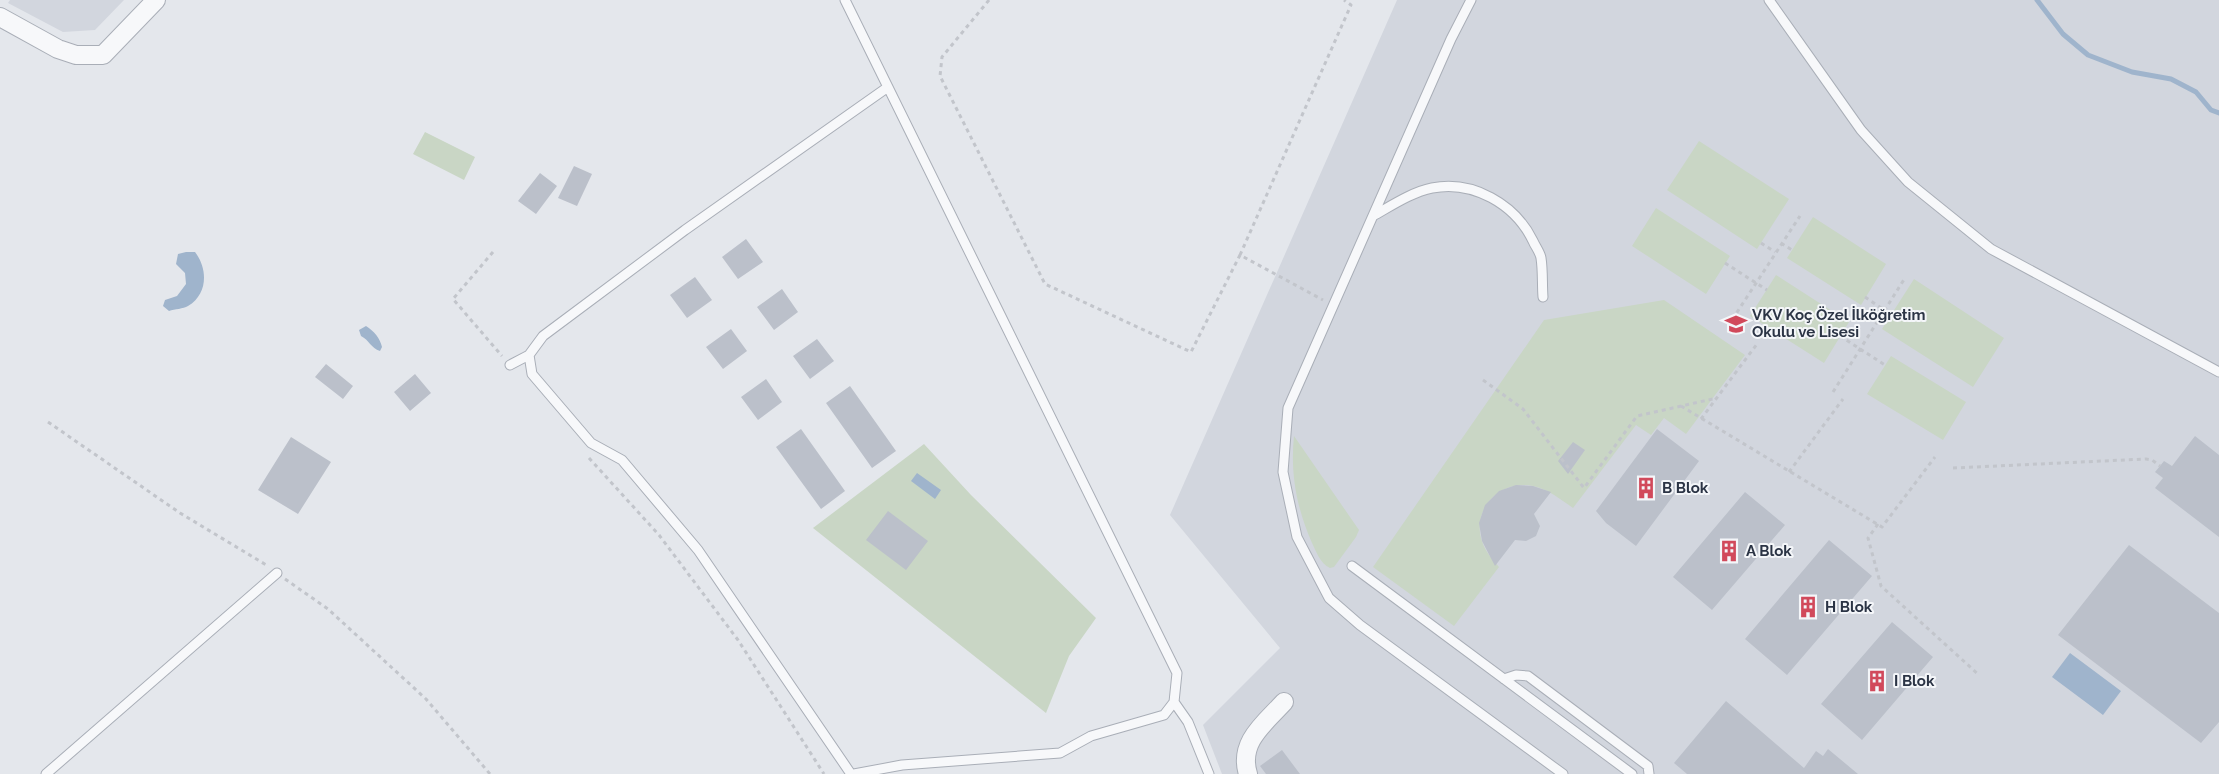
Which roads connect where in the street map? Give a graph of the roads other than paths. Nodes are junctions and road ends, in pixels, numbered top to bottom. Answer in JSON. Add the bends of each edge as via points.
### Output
{"nodes":[{"id":1,"x":156,"y":0,"type":"edge"},
{"id":2,"x":845,"y":0,"type":"edge"},
{"id":3,"x":1471,"y":0,"type":"edge"},
{"id":4,"x":1769,"y":0,"type":"edge"},
{"id":5,"x":0,"y":16,"type":"edge"},
{"id":6,"x":888,"y":87,"type":"junction"},
{"id":7,"x":1373,"y":216,"type":"junction"},
{"id":8,"x":1543,"y":297,"type":"dead end"},
{"id":9,"x":529,"y":355,"type":"junction"},
{"id":10,"x":510,"y":365,"type":"road end"},
{"id":11,"x":2219,"y":372,"type":"edge"},
{"id":12,"x":1352,"y":566,"type":"dead end"},
{"id":13,"x":277,"y":573,"type":"dead end"},
{"id":14,"x":1504,"y":679,"type":"junction"},
{"id":15,"x":1174,"y":702,"type":"junction"},
{"id":16,"x":1284,"y":702,"type":"dead end"},
{"id":17,"x":46,"y":774,"type":"edge"},
{"id":18,"x":852,"y":774,"type":"edge"},
{"id":19,"x":1209,"y":774,"type":"edge"},
{"id":20,"x":1248,"y":774,"type":"edge"},
{"id":21,"x":1562,"y":774,"type":"edge"},
{"id":22,"x":1632,"y":774,"type":"edge"},
{"id":23,"x":1649,"y":774,"type":"edge"}],
"edges":[{"from":1,"to":5,"type":"street","via":[[103,55],[76,55],[58,49]]},
{"from":2,"to":6,"type":"lane"},
{"from":3,"to":7,"type":"lane"},
{"from":4,"to":11,"type":"lane","via":[[1861,130],[1908,182],[1991,249]]},
{"from":6,"to":9,"type":"lane","via":[[685,230],[543,336]]},
{"from":6,"to":15,"type":"lane","via":[[1177,673]]},
{"from":7,"to":8,"type":"lane","via":[[1430,188],[1467,188],[1489,195],[1509,208],[1526,226],[1540,257]]},
{"from":7,"to":21,"type":"lane","via":[[1288,408],[1283,472],[1296,537],[1330,598],[1360,624]]},
{"from":9,"to":10,"type":"lane"},
{"from":9,"to":18,"type":"lane","via":[[532,374],[591,444],[622,460],[698,550]]},
{"from":12,"to":14,"type":"lane"},
{"from":13,"to":17,"type":"lane"},
{"from":14,"to":22,"type":"lane"},
{"from":14,"to":23,"type":"lane","via":[[1528,676],[1648,766]]},
{"from":15,"to":18,"type":"lane","via":[[1164,715],[1091,736],[1060,752],[902,765]]},
{"from":15,"to":19,"type":"lane","via":[[1188,722]]},
{"from":16,"to":20,"type":"street","via":[[1252,736],[1245,762]]}]}
